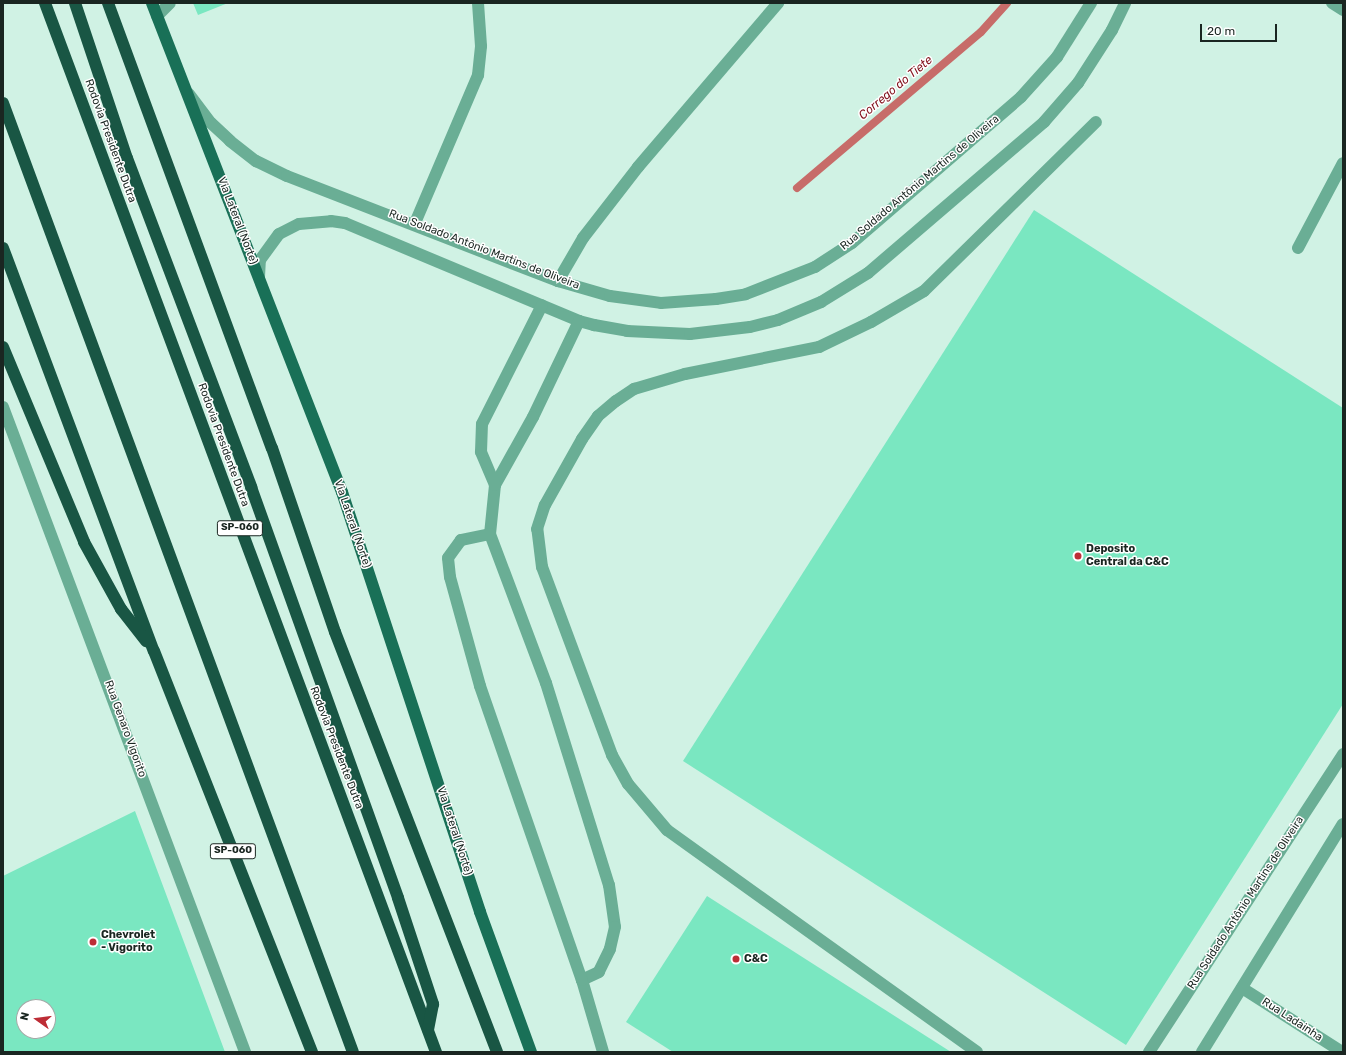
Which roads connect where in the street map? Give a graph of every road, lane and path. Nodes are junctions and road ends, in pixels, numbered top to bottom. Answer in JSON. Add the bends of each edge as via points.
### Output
{"nodes":[{"id":1,"x":45,"y":3,"type":"edge"},
{"id":2,"x":75,"y":3,"type":"edge"},
{"id":3,"x":108,"y":3,"type":"edge"},
{"id":4,"x":152,"y":3,"type":"edge"},
{"id":5,"x":170,"y":3,"type":"edge"},
{"id":6,"x":478,"y":3,"type":"edge"},
{"id":7,"x":778,"y":3,"type":"edge"},
{"id":8,"x":1091,"y":3,"type":"edge"},
{"id":9,"x":1125,"y":3,"type":"edge"},
{"id":10,"x":1332,"y":3,"type":"edge"},
{"id":11,"x":1343,"y":10,"type":"edge"},
{"id":12,"x":157,"y":16,"type":"junction"},
{"id":13,"x":186,"y":89,"type":"junction"},
{"id":14,"x":3,"y":103,"type":"edge"},
{"id":15,"x":1096,"y":122,"type":"dead end"},
{"id":16,"x":1343,"y":163,"type":"edge"},
{"id":17,"x":414,"y":223,"type":"junction"},
{"id":18,"x":3,"y":248,"type":"edge"},
{"id":19,"x":1298,"y":248,"type":"dead end"},
{"id":20,"x":259,"y":278,"type":"junction"},
{"id":21,"x":558,"y":281,"type":"junction"},
{"id":22,"x":542,"y":305,"type":"junction"},
{"id":23,"x":579,"y":321,"type":"junction"},
{"id":24,"x":3,"y":347,"type":"edge"},
{"id":25,"x":3,"y":407,"type":"edge"},
{"id":26,"x":495,"y":485,"type":"junction"},
{"id":27,"x":490,"y":534,"type":"junction"},
{"id":28,"x":154,"y":651,"type":"junction"},
{"id":29,"x":1343,"y":754,"type":"edge"},
{"id":30,"x":1343,"y":824,"type":"edge"},
{"id":31,"x":582,"y":980,"type":"junction"},
{"id":32,"x":1242,"y":988,"type":"junction"},
{"id":33,"x":428,"y":1030,"type":"junction"},
{"id":34,"x":245,"y":1052,"type":"edge"},
{"id":35,"x":312,"y":1052,"type":"edge"},
{"id":36,"x":353,"y":1052,"type":"edge"},
{"id":37,"x":436,"y":1052,"type":"edge"},
{"id":38,"x":497,"y":1052,"type":"edge"},
{"id":39,"x":531,"y":1052,"type":"edge"},
{"id":40,"x":603,"y":1052,"type":"edge"},
{"id":41,"x":977,"y":1052,"type":"edge"},
{"id":42,"x":1149,"y":1052,"type":"edge"},
{"id":43,"x":1202,"y":1052,"type":"edge"},
{"id":44,"x":1342,"y":1052,"type":"edge"}],
"edges":[{"from":1,"to":33,"type":"highway","name":"Rodovia Presidente Dutra","number":"SP-060"},
{"from":2,"to":33,"type":"highway","via":[[127,158],[251,487],[398,898],[433,1004]]},
{"from":3,"to":38,"type":"highway","via":[[272,448],[335,632]]},
{"from":4,"to":12,"type":"main road","name":"Via Lateral (Norte)"},
{"from":5,"to":12,"type":"street"},
{"from":6,"to":17,"type":"street","via":[[481,46],[478,75]]},
{"from":7,"to":21,"type":"street","via":[[638,167],[583,238]]},
{"from":8,"to":21,"type":"street","name":"Rua Soldado Antônio Martins de Oliveira","via":[[1057,57],[1021,97],[852,243],[815,267],[746,294],[661,304],[610,296]]},
{"from":9,"to":23,"type":"street","via":[[1112,30],[1078,83],[1044,122],[868,273],[844,289],[778,320],[722,332],[674,334],[627,331]]},
{"from":10,"to":11,"type":"street"},
{"from":12,"to":13,"type":"main road","name":"Via Lateral (Norte)"},
{"from":13,"to":17,"type":"street","name":"Rua Soldado Antônio Martins de Oliveira","via":[[211,123],[256,161],[287,176]]},
{"from":13,"to":20,"type":"main road","name":"Via Lateral (Norte)"},
{"from":14,"to":36,"type":"highway"},
{"from":15,"to":41,"type":"street","via":[[924,291],[871,322],[819,347],[685,374],[634,389],[616,401],[598,416],[582,439],[544,505],[537,529],[542,567],[612,756],[628,784],[662,824]]},
{"from":16,"to":19,"type":"street"},
{"from":17,"to":21,"type":"street","name":"Rua Soldado Antônio Martins de Oliveira"},
{"from":18,"to":28,"type":"highway","number":"SP-060"},
{"from":20,"to":22,"type":"street","via":[[260,260],[279,234],[299,224],[332,221],[345,223]]},
{"from":20,"to":39,"type":"main road","name":"Via Lateral (Norte)","via":[[342,492],[480,912]]},
{"from":22,"to":23,"type":"street"},
{"from":22,"to":26,"type":"street","via":[[482,424],[481,452]]},
{"from":23,"to":26,"type":"street","via":[[533,417]]},
{"from":24,"to":28,"type":"highway","via":[[84,542],[121,609]]},
{"from":25,"to":34,"type":"street","name":"Rua Genaro Vigorito"},
{"from":26,"to":27,"type":"street"},
{"from":27,"to":31,"type":"street","via":[[546,683],[609,885],[615,927],[610,949],[599,972]]},
{"from":27,"to":31,"type":"street","via":[[461,540],[448,558],[450,577],[480,686]]},
{"from":28,"to":35,"type":"highway","number":"SP-060"},
{"from":29,"to":42,"type":"street","name":"Rua Soldado Antônio Martins de Oliveira"},
{"from":30,"to":32,"type":"street"},
{"from":31,"to":40,"type":"street"},
{"from":32,"to":43,"type":"street"},
{"from":32,"to":44,"type":"street","name":"Rua Ladainha"},
{"from":33,"to":37,"type":"highway","name":"Rodovia Presidente Dutra","number":"SP-060"}]}
